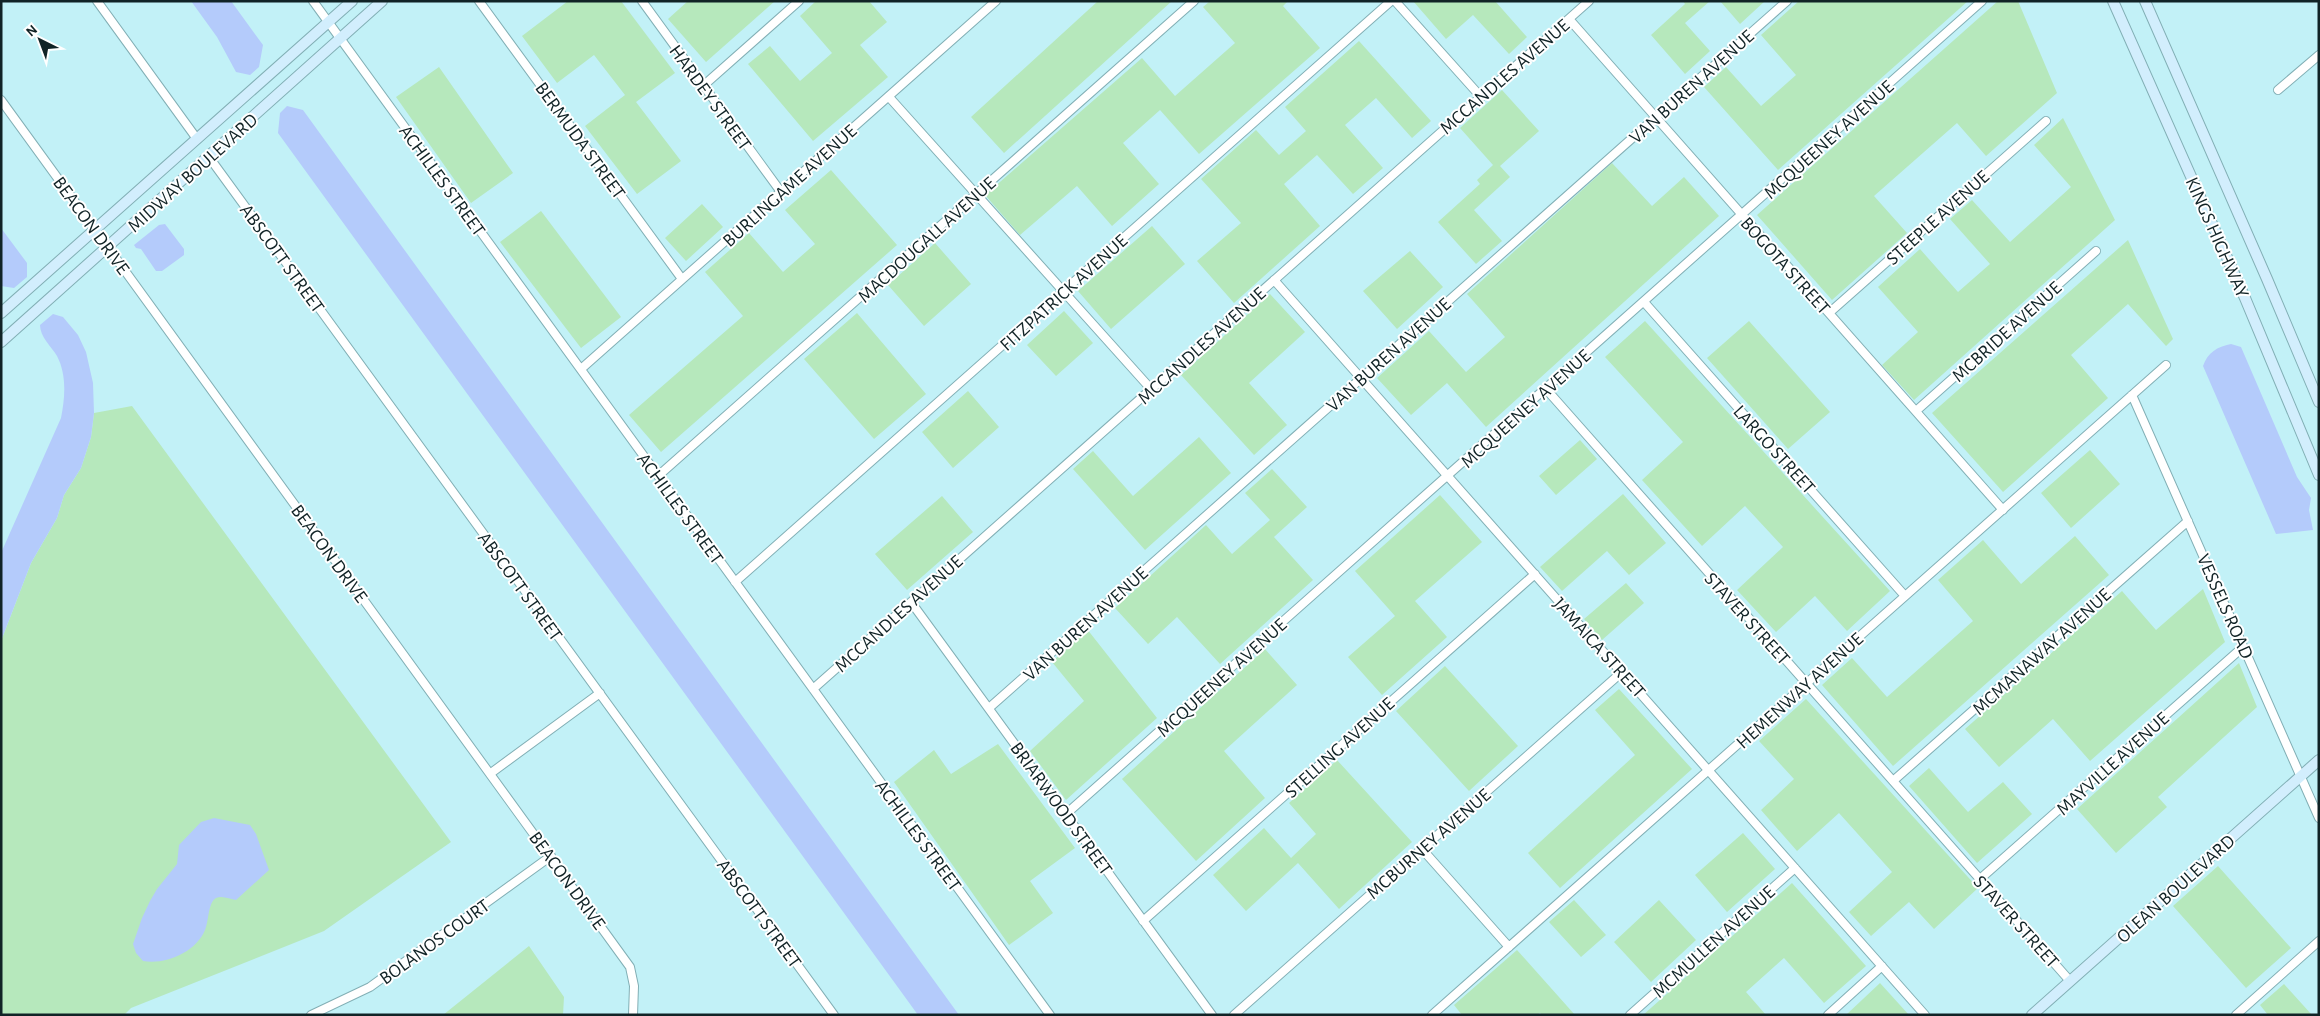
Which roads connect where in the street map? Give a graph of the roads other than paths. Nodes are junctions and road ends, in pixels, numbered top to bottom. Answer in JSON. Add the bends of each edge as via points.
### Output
{"nodes":[{"id":1,"x":97,"y":1,"type":"edge"},
{"id":2,"x":313,"y":1,"type":"edge"},
{"id":3,"x":352,"y":1,"type":"edge"},
{"id":4,"x":382,"y":1,"type":"edge"},
{"id":5,"x":479,"y":1,"type":"edge"},
{"id":6,"x":642,"y":1,"type":"edge"},
{"id":7,"x":799,"y":1,"type":"edge"},
{"id":8,"x":996,"y":1,"type":"edge"},
{"id":9,"x":1194,"y":1,"type":"edge"},
{"id":10,"x":1392,"y":1,"type":"edge"},
{"id":11,"x":1395,"y":1,"type":"edge"},
{"id":12,"x":1589,"y":1,"type":"edge"},
{"id":13,"x":1787,"y":1,"type":"edge"},
{"id":14,"x":1982,"y":1,"type":"edge"},
{"id":15,"x":2113,"y":1,"type":"edge"},
{"id":16,"x":2145,"y":1,"type":"edge"},
{"id":17,"x":1569,"y":19,"type":"junction"},
{"id":18,"x":328,"y":23,"type":"junction"},
{"id":19,"x":340,"y":39,"type":"junction"},
{"id":20,"x":2319,"y":54,"type":"edge"},
{"id":21,"x":703,"y":86,"type":"junction"},
{"id":22,"x":2278,"y":90,"type":"dead end"},
{"id":23,"x":889,"y":97,"type":"junction"},
{"id":24,"x":1481,"y":97,"type":"junction"},
{"id":25,"x":1,"y":100,"type":"edge"},
{"id":26,"x":1656,"y":117,"type":"junction"},
{"id":27,"x":2046,"y":121,"type":"dead end"},
{"id":28,"x":197,"y":139,"type":"junction"},
{"id":29,"x":209,"y":156,"type":"junction"},
{"id":30,"x":781,"y":192,"type":"junction"},
{"id":31,"x":976,"y":194,"type":"junction"},
{"id":32,"x":1742,"y":216,"type":"junction"},
{"id":33,"x":95,"y":229,"type":"junction"},
{"id":34,"x":108,"y":246,"type":"junction"},
{"id":35,"x":2096,"y":251,"type":"dead end"},
{"id":36,"x":682,"y":279,"type":"junction"},
{"id":37,"x":1274,"y":280,"type":"junction"},
{"id":38,"x":1063,"y":292,"type":"junction"},
{"id":39,"x":1644,"y":302,"type":"junction"},
{"id":40,"x":1,"y":313,"type":"edge"},
{"id":41,"x":1829,"y":313,"type":"junction"},
{"id":42,"x":1,"y":342,"type":"edge"},
{"id":43,"x":2166,"y":365,"type":"dead end"},
{"id":44,"x":581,"y":370,"type":"junction"},
{"id":45,"x":1361,"y":378,"type":"junction"},
{"id":46,"x":1151,"y":389,"type":"junction"},
{"id":47,"x":1546,"y":389,"type":"junction"},
{"id":48,"x":2132,"y":395,"type":"junction"},
{"id":49,"x":2319,"y":402,"type":"edge"},
{"id":50,"x":1916,"y":412,"type":"junction"},
{"id":51,"x":2319,"y":475,"type":"edge"},
{"id":52,"x":658,"y":476,"type":"junction"},
{"id":53,"x":1448,"y":476,"type":"junction"},
{"id":54,"x":2003,"y":510,"type":"junction"},
{"id":55,"x":2188,"y":521,"type":"junction"},
{"id":56,"x":1535,"y":574,"type":"junction"},
{"id":57,"x":735,"y":582,"type":"junction"},
{"id":58,"x":1905,"y":596,"type":"junction"},
{"id":59,"x":911,"y":602,"type":"junction"},
{"id":60,"x":2243,"y":646,"type":"junction"},
{"id":61,"x":1622,"y":672,"type":"junction"},
{"id":62,"x":1807,"y":683,"type":"junction"},
{"id":63,"x":813,"y":689,"type":"junction"},
{"id":64,"x":600,"y":693,"type":"junction"},
{"id":65,"x":989,"y":708,"type":"junction"},
{"id":66,"x":2319,"y":760,"type":"edge"},
{"id":67,"x":1708,"y":770,"type":"junction"},
{"id":68,"x":490,"y":773,"type":"junction"},
{"id":69,"x":2300,"y":777,"type":"junction"},
{"id":70,"x":1894,"y":781,"type":"junction"},
{"id":71,"x":1066,"y":814,"type":"junction"},
{"id":72,"x":2319,"y":818,"type":"edge"},
{"id":73,"x":1422,"y":849,"type":"junction"},
{"id":74,"x":551,"y":856,"type":"junction"},
{"id":75,"x":1795,"y":868,"type":"junction"},
{"id":76,"x":1980,"y":879,"type":"junction"},
{"id":77,"x":1143,"y":921,"type":"junction"},
{"id":78,"x":2319,"y":941,"type":"edge"},
{"id":79,"x":1509,"y":947,"type":"junction"},
{"id":80,"x":1882,"y":966,"type":"junction"},
{"id":81,"x":2070,"y":981,"type":"junction"},
{"id":82,"x":311,"y":1015,"type":"edge"},
{"id":83,"x":633,"y":1015,"type":"edge"},
{"id":84,"x":834,"y":1015,"type":"edge"},
{"id":85,"x":1050,"y":1015,"type":"edge"},
{"id":86,"x":1212,"y":1015,"type":"edge"},
{"id":87,"x":1234,"y":1015,"type":"edge"},
{"id":88,"x":1432,"y":1015,"type":"edge"},
{"id":89,"x":1630,"y":1015,"type":"edge"},
{"id":90,"x":1828,"y":1015,"type":"edge"},
{"id":91,"x":1925,"y":1015,"type":"edge"},
{"id":92,"x":2032,"y":1015,"type":"edge"},
{"id":93,"x":2236,"y":1015,"type":"edge"}],
"edges":[{"from":1,"to":28,"type":"street"},
{"from":2,"to":18,"type":"street","name":"ACHILLES STREET"},
{"from":3,"to":18,"type":"street","name":"MIDWAY BOULEVARD"},
{"from":4,"to":19,"type":"street","name":"MIDWAY BOULEVARD"},
{"from":5,"to":36,"type":"street","name":"BERMUDA STREET"},
{"from":6,"to":21,"type":"street","name":"HARDEY STREET"},
{"from":7,"to":21,"type":"street"},
{"from":8,"to":23,"type":"street","name":"BURLINGAME AVENUE"},
{"from":9,"to":31,"type":"street","name":"MACDOUGALL AVENUE"},
{"from":10,"to":38,"type":"street","name":"FITZPATRICK AVENUE"},
{"from":11,"to":24,"type":"street"},
{"from":12,"to":17,"type":"street","name":"MCCANDLES AVENUE"},
{"from":13,"to":26,"type":"street","name":"VAN BUREN AVENUE"},
{"from":14,"to":32,"type":"street","name":"MCQUEENEY AVENUE"},
{"from":15,"to":51,"type":"street","name":"KINGS HIGHWAY"},
{"from":16,"to":49,"type":"street","name":"KINGS HIGHWAY"},
{"from":17,"to":24,"type":"street","name":"MCCANDLES AVENUE"},
{"from":17,"to":26,"type":"street","name":"BOGOTA STREET"},
{"from":18,"to":19,"type":"street","name":"ACHILLES STREET"},
{"from":18,"to":28,"type":"street","name":"MIDWAY BOULEVARD"},
{"from":19,"to":29,"type":"street","name":"MIDWAY BOULEVARD"},
{"from":19,"to":44,"type":"street","name":"ACHILLES STREET"},
{"from":20,"to":22,"type":"street"},
{"from":21,"to":30,"type":"street","name":"HARDEY STREET"},
{"from":23,"to":30,"type":"street","name":"BURLINGAME AVENUE"},
{"from":23,"to":31,"type":"street"},
{"from":24,"to":37,"type":"street","name":"MCCANDLES AVENUE"},
{"from":25,"to":33,"type":"street","name":"BEACON DRIVE"},
{"from":26,"to":32,"type":"street","name":"BOGOTA STREET"},
{"from":26,"to":45,"type":"street","name":"VAN BUREN AVENUE"},
{"from":27,"to":41,"type":"street","name":"STEEPLE AVENUE"},
{"from":28,"to":33,"type":"street","name":"MIDWAY BOULEVARD"},
{"from":29,"to":34,"type":"street","name":"MIDWAY BOULEVARD"},
{"from":29,"to":64,"type":"street","name":"ABSCOTT STREET"},
{"from":30,"to":36,"type":"street","name":"BURLINGAME AVENUE"},
{"from":31,"to":38,"type":"street"},
{"from":31,"to":52,"type":"street","name":"MACDOUGALL AVENUE"},
{"from":32,"to":39,"type":"street","name":"MCQUEENEY AVENUE"},
{"from":32,"to":41,"type":"street","name":"BOGOTA STREET"},
{"from":33,"to":34,"type":"street","name":"BEACON DRIVE"},
{"from":33,"to":40,"type":"street","name":"MIDWAY BOULEVARD"},
{"from":34,"to":42,"type":"street","name":"MIDWAY BOULEVARD"},
{"from":34,"to":68,"type":"street","name":"BEACON DRIVE"},
{"from":35,"to":50,"type":"street","name":"MCBRIDE AVENUE"},
{"from":36,"to":44,"type":"street","name":"BURLINGAME AVENUE"},
{"from":37,"to":45,"type":"street","name":"JAMAICA STREET"},
{"from":37,"to":46,"type":"street","name":"MCCANDLES AVENUE"},
{"from":38,"to":46,"type":"street"},
{"from":38,"to":57,"type":"street","name":"FITZPATRICK AVENUE"},
{"from":39,"to":47,"type":"street","name":"MCQUEENEY AVENUE"},
{"from":39,"to":58,"type":"street","name":"LARGO STREET"},
{"from":41,"to":50,"type":"street","name":"BOGOTA STREET"},
{"from":43,"to":48,"type":"street","name":"HEMENWAY AVENUE"},
{"from":44,"to":52,"type":"street","name":"ACHILLES STREET"},
{"from":45,"to":53,"type":"street","name":"JAMAICA STREET"},
{"from":45,"to":65,"type":"street","name":"VAN BUREN AVENUE"},
{"from":46,"to":59,"type":"street","name":"MCCANDLES AVENUE"},
{"from":47,"to":53,"type":"street","name":"MCQUEENEY AVENUE"},
{"from":47,"to":62,"type":"street","name":"STAVER STREET"},
{"from":48,"to":54,"type":"street","name":"HEMENWAY AVENUE"},
{"from":48,"to":55,"type":"street","name":"VESSELS ROAD"},
{"from":50,"to":54,"type":"street","name":"BOGOTA STREET"},
{"from":52,"to":57,"type":"street","name":"ACHILLES STREET"},
{"from":53,"to":56,"type":"street","name":"JAMAICA STREET"},
{"from":53,"to":71,"type":"street","name":"MCQUEENEY AVENUE"},
{"from":54,"to":58,"type":"street","name":"HEMENWAY AVENUE"},
{"from":55,"to":60,"type":"street","name":"VESSELS ROAD"},
{"from":55,"to":70,"type":"street","name":"MCMANAWAY AVENUE"},
{"from":56,"to":61,"type":"street","name":"JAMAICA STREET"},
{"from":56,"to":77,"type":"street","name":"STELLING AVENUE"},
{"from":57,"to":63,"type":"street","name":"ACHILLES STREET"},
{"from":58,"to":62,"type":"street","name":"HEMENWAY AVENUE"},
{"from":59,"to":63,"type":"street","name":"MCCANDLES AVENUE"},
{"from":59,"to":65,"type":"street","name":"BRIARWOOD STREET"},
{"from":60,"to":69,"type":"street","name":"VESSELS ROAD"},
{"from":60,"to":76,"type":"street","name":"MAYVILLE AVENUE"},
{"from":61,"to":67,"type":"street","name":"JAMAICA STREET"},
{"from":61,"to":73,"type":"street","name":"MCBURNEY AVENUE"},
{"from":62,"to":67,"type":"street","name":"HEMENWAY AVENUE"},
{"from":62,"to":70,"type":"street","name":"STAVER STREET"},
{"from":63,"to":85,"type":"street","name":"ACHILLES STREET"},
{"from":64,"to":68,"type":"street"},
{"from":64,"to":84,"type":"street","name":"ABSCOTT STREET"},
{"from":65,"to":71,"type":"street","name":"BRIARWOOD STREET"},
{"from":66,"to":69,"type":"street","name":"OLEAN BOULEVARD"},
{"from":67,"to":75,"type":"street","name":"JAMAICA STREET"},
{"from":67,"to":79,"type":"street","name":"HEMENWAY AVENUE"},
{"from":68,"to":74,"type":"street","name":"BEACON DRIVE"},
{"from":69,"to":72,"type":"street","name":"VESSELS ROAD"},
{"from":69,"to":81,"type":"street","name":"OLEAN BOULEVARD"},
{"from":70,"to":76,"type":"street","name":"STAVER STREET"},
{"from":71,"to":77,"type":"street","name":"BRIARWOOD STREET"},
{"from":73,"to":79,"type":"street"},
{"from":73,"to":87,"type":"street","name":"MCBURNEY AVENUE"},
{"from":74,"to":82,"type":"street","name":"BOLANOS COURT","via":[[370,988]]},
{"from":74,"to":83,"type":"street","name":"BEACON DRIVE","via":[[630,966],[634,986]]},
{"from":75,"to":80,"type":"street","name":"JAMAICA STREET"},
{"from":75,"to":89,"type":"street","name":"MCMULLEN AVENUE"},
{"from":76,"to":81,"type":"street","name":"STAVER STREET"},
{"from":77,"to":86,"type":"street","name":"BRIARWOOD STREET"},
{"from":78,"to":93,"type":"street"},
{"from":79,"to":88,"type":"street","name":"HEMENWAY AVENUE"},
{"from":80,"to":90,"type":"street"},
{"from":80,"to":91,"type":"street","name":"JAMAICA STREET"},
{"from":81,"to":92,"type":"street","name":"OLEAN BOULEVARD"}]}
